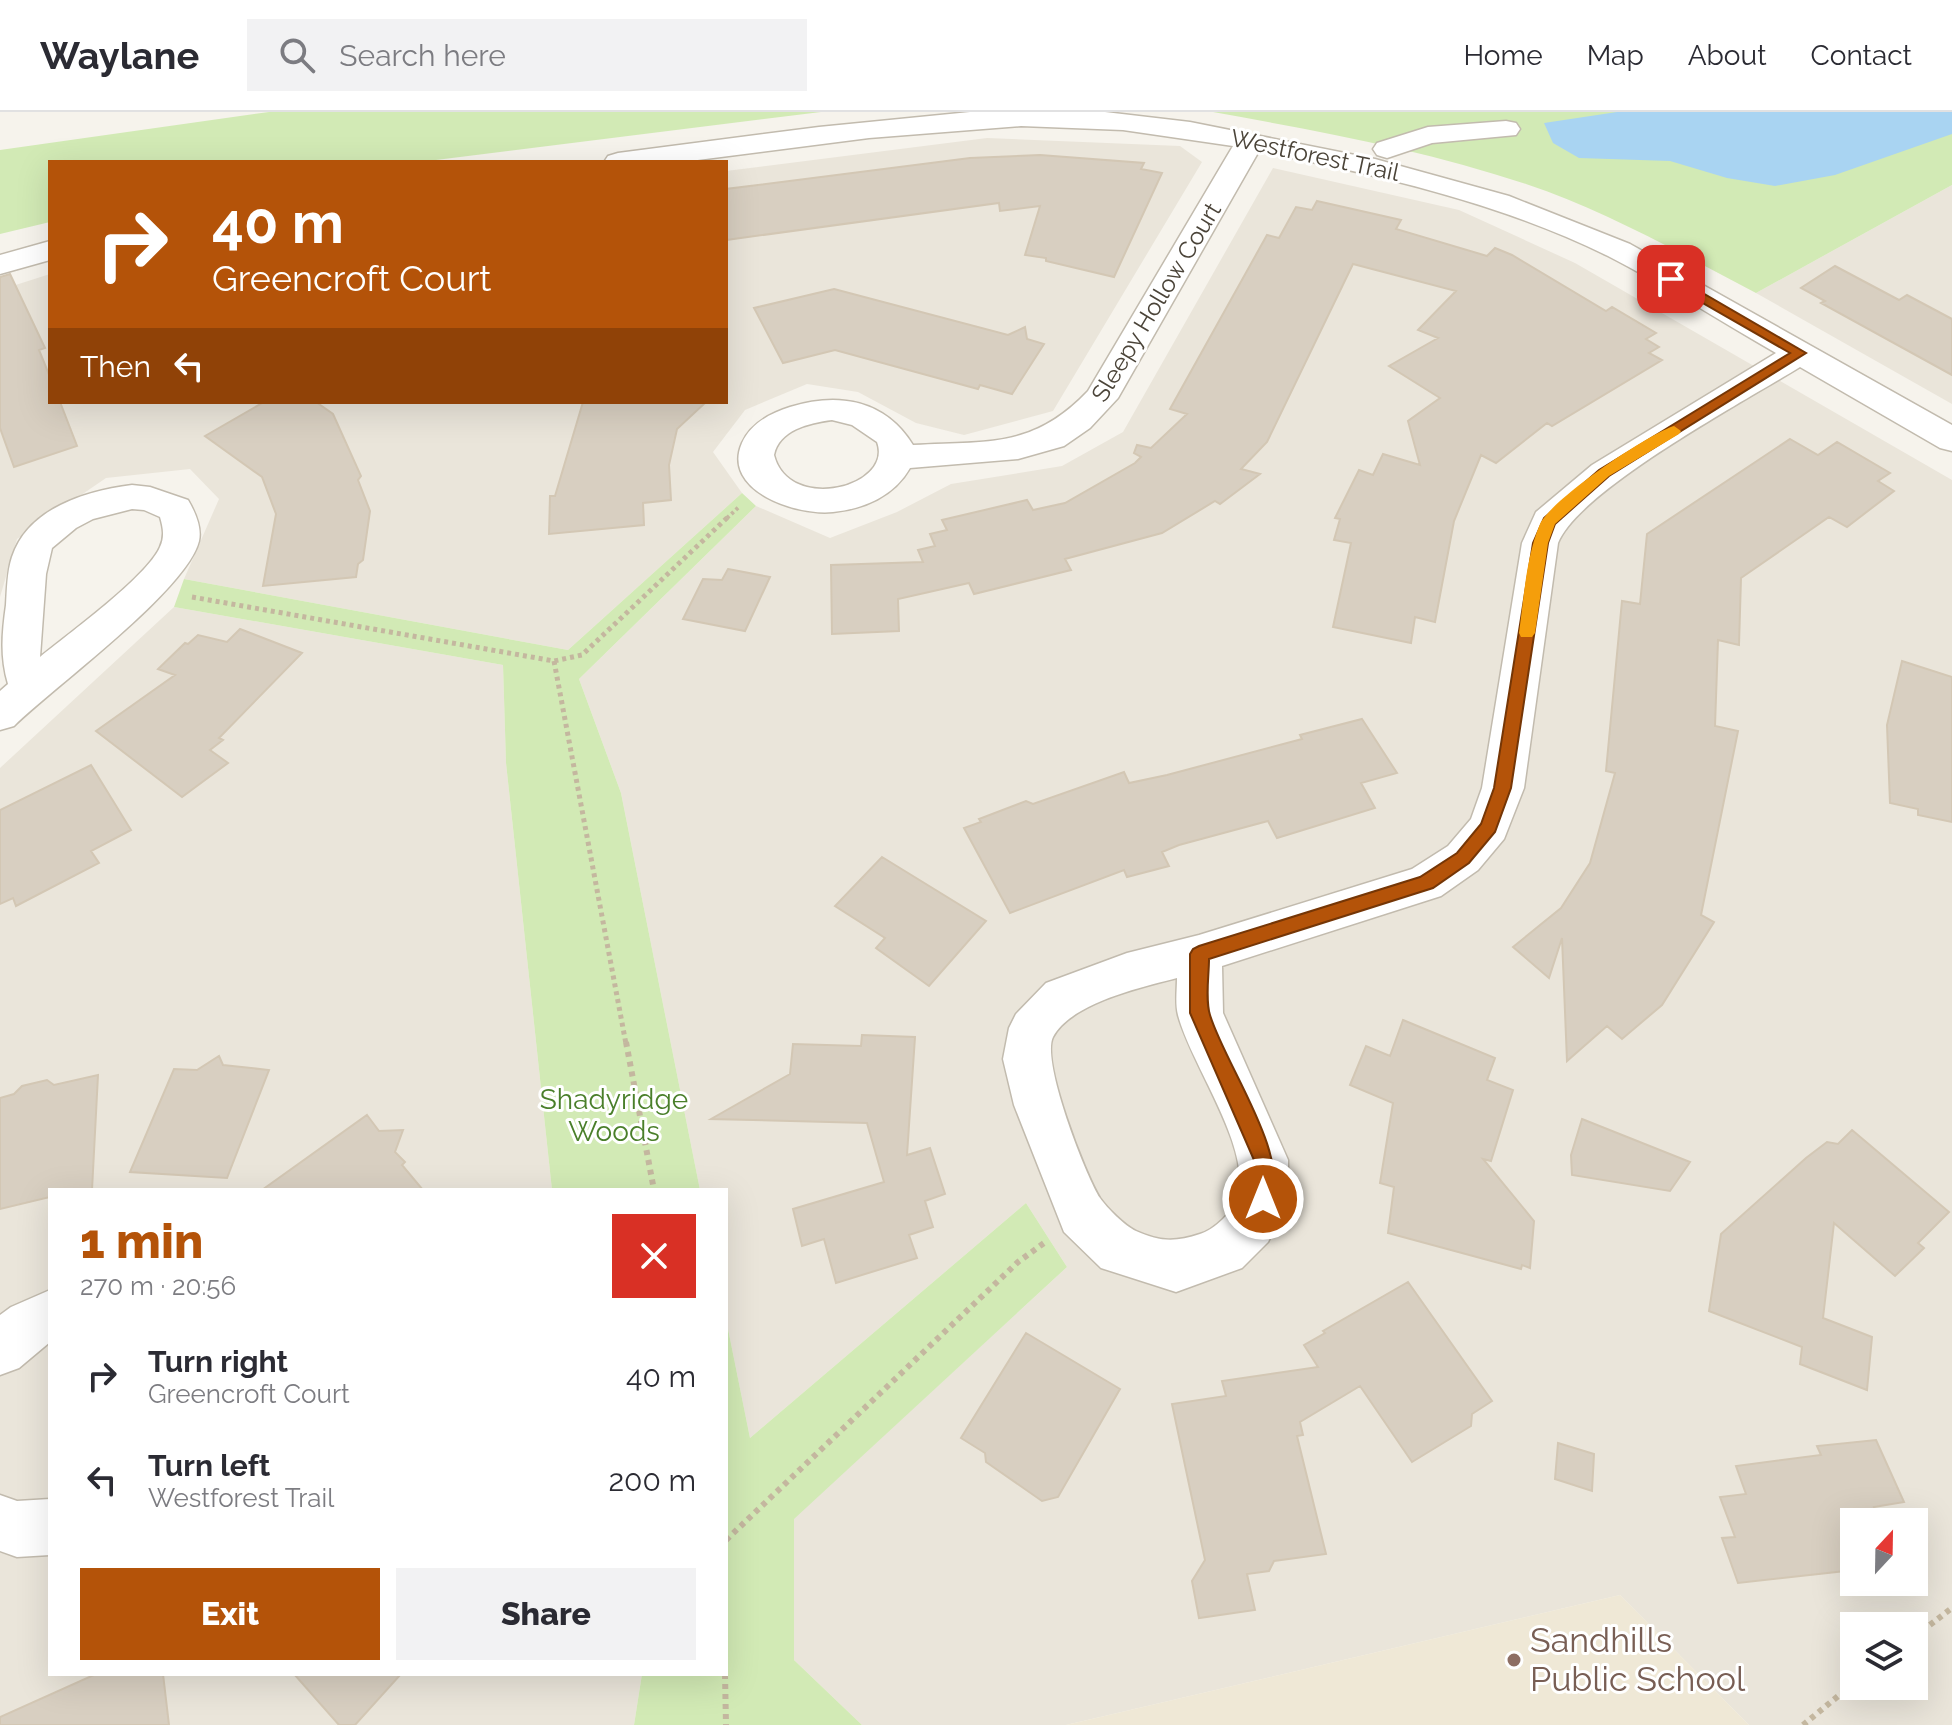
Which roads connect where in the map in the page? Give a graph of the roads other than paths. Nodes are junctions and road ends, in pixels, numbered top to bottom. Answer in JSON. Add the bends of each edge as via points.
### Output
{"nodes":[{"id":1,"x":1506,"y":129,"type":"dead end"},
{"id":2,"x":1250,"y":141,"type":"junction"},
{"id":3,"x":1387,"y":149,"type":"dead end"},
{"id":4,"x":634,"y":160,"type":"edge"},
{"id":5,"x":48,"y":251,"type":"edge"},
{"id":6,"x":0,"y":265,"type":"edge"},
{"id":7,"x":1800,"y":353,"type":"junction"},
{"id":8,"x":1952,"y":440,"type":"edge"},
{"id":9,"x":896,"y":458,"type":"junction"},
{"id":10,"x":29,"y":686,"type":"junction"},
{"id":11,"x":0,"y":715,"type":"edge"},
{"id":12,"x":1199,"y":954,"type":"junction"},
{"id":13,"x":48,"y":1317,"type":"edge"},
{"id":14,"x":0,"y":1349,"type":"edge"},
{"id":15,"x":0,"y":1523,"type":"edge"},
{"id":16,"x":48,"y":1527,"type":"edge"}],
"edges":[{"from":1,"to":3,"type":"street","via":[[1428,135]]},
{"from":2,"to":4,"type":"street","name":"Westforest Trail","via":[[1193,129],[1024,118],[954,121]]},
{"from":2,"to":7,"type":"street","name":"Westforest Trail","via":[[1414,177],[1566,225]]},
{"from":2,"to":9,"type":"street","name":"Sleepy Hollow Court","via":[[1101,398],[1080,420],[1051,438],[1018,447]]},
{"from":5,"to":6,"type":"street"},
{"from":7,"to":8,"type":"street","name":"Westforest Trail"},
{"from":7,"to":12,"type":"street","via":[[1604,473],[1549,521],[1540,543],[1503,788],[1489,827],[1463,858],[1426,883]]},
{"from":9,"to":9,"type":"street","via":[[875,486],[843,498],[807,500],[768,483],[757,454],[773,427],[811,411],[854,412],[887,430]]},
{"from":10,"to":10,"type":"street","via":[[149,585],[177,550],[183,530],[175,509],[147,498],[118,497],[82,509],[47,530],[31,552],[19,645],[19,665]]},
{"from":10,"to":11,"type":"street"},
{"from":12,"to":12,"type":"street","via":[[1143,967],[1062,997],[1032,1028],[1026,1059],[1038,1105],[1082,1215],[1119,1251],[1176,1267],[1224,1251],[1250,1225],[1263,1199],[1264,1160],[1200,1013]]},
{"from":13,"to":14,"type":"street"},
{"from":15,"to":16,"type":"street","via":[[17,1529]]}]}
